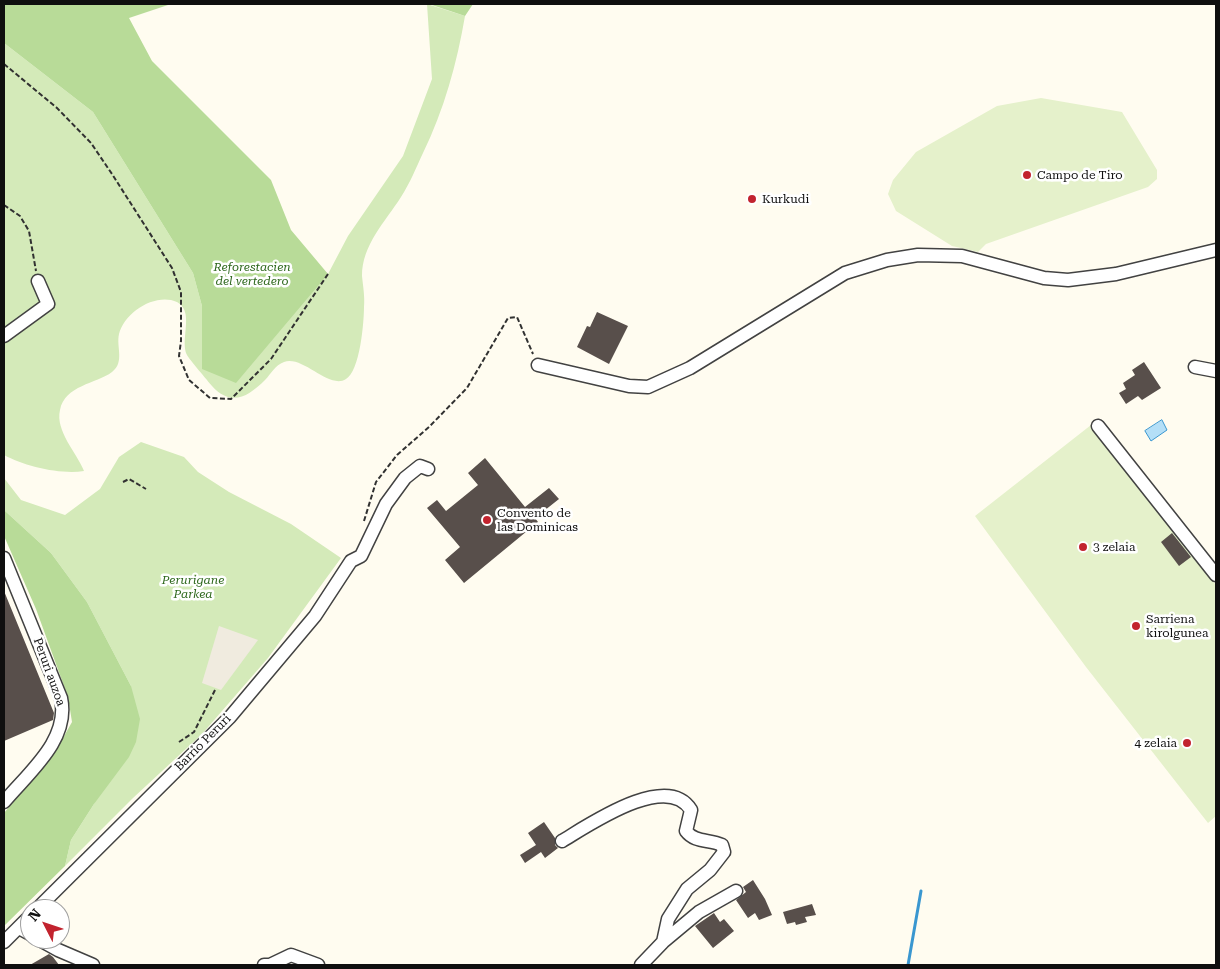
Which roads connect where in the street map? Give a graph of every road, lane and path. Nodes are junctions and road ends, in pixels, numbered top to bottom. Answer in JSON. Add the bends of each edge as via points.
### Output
{"nodes":[{"id":1,"x":4,"y":64,"type":"edge"},
{"id":2,"x":4,"y":205,"type":"edge"},
{"id":3,"x":1216,"y":250,"type":"edge"},
{"id":4,"x":328,"y":274,"type":"dead end"},
{"id":5,"x":38,"y":281,"type":"joint"},
{"id":6,"x":4,"y":336,"type":"edge"},
{"id":7,"x":538,"y":365,"type":"joint"},
{"id":8,"x":1195,"y":368,"type":"dead end"},
{"id":9,"x":1216,"y":371,"type":"edge"},
{"id":10,"x":1098,"y":426,"type":"dead end"},
{"id":11,"x":428,"y":469,"type":"dead end"},
{"id":12,"x":123,"y":482,"type":"dead end"},
{"id":13,"x":146,"y":489,"type":"dead end"},
{"id":14,"x":362,"y":526,"type":"dead end"},
{"id":15,"x":4,"y":558,"type":"edge"},
{"id":16,"x":1216,"y":575,"type":"edge"},
{"id":17,"x":216,"y":688,"type":"dead end"},
{"id":18,"x":179,"y":742,"type":"dead end"},
{"id":19,"x":4,"y":802,"type":"edge"},
{"id":20,"x":562,"y":841,"type":"dead end"},
{"id":21,"x":736,"y":891,"type":"dead end"},
{"id":22,"x":47,"y":899,"type":"edge"},
{"id":23,"x":20,"y":933,"type":"edge"},
{"id":24,"x":4,"y":942,"type":"edge"},
{"id":25,"x":663,"y":942,"type":"junction"},
{"id":26,"x":56,"y":949,"type":"edge"},
{"id":27,"x":93,"y":965,"type":"edge"},
{"id":28,"x":264,"y":965,"type":"edge"},
{"id":29,"x":318,"y":965,"type":"edge"},
{"id":30,"x":641,"y":965,"type":"edge"}],
"edges":[{"from":1,"to":4,"type":"path","via":[[57,108],[91,143],[172,268],[181,292],[179,356],[188,380],[210,398],[231,399],[271,359]]},
{"from":2,"to":5,"type":"path","via":[[20,216],[29,231]]},
{"from":3,"to":7,"type":"street","via":[[1116,274],[1068,280],[1044,278],[962,256],[918,254],[845,273],[690,368],[648,387],[629,386]]},
{"from":5,"to":6,"type":"street","via":[[48,304]]},
{"from":7,"to":14,"type":"path","via":[[517,317],[508,318],[466,388],[397,455],[376,482]]},
{"from":8,"to":9,"type":"street"},
{"from":10,"to":16,"type":"street"},
{"from":11,"to":22,"type":"street","name":"Barrio Peruri","via":[[420,466],[405,478],[386,504],[361,556],[352,561],[315,616],[230,716]]},
{"from":12,"to":13,"type":"path","via":[[129,480]]},
{"from":15,"to":19,"type":"street","name":"Peruri auzoa","via":[[64,711],[51,748]]},
{"from":17,"to":18,"type":"path","via":[[194,732]]},
{"from":20,"to":25,"type":"street","via":[[612,811],[644,798],[680,798],[687,803],[691,810],[686,831],[690,837],[714,841],[722,845],[724,852],[710,870],[687,889],[668,919]]},
{"from":21,"to":25,"type":"street","via":[[699,912]]},
{"from":23,"to":24,"type":"street"},
{"from":25,"to":30,"type":"street"},
{"from":26,"to":27,"type":"street"},
{"from":28,"to":29,"type":"street","via":[[290,955]]}]}
